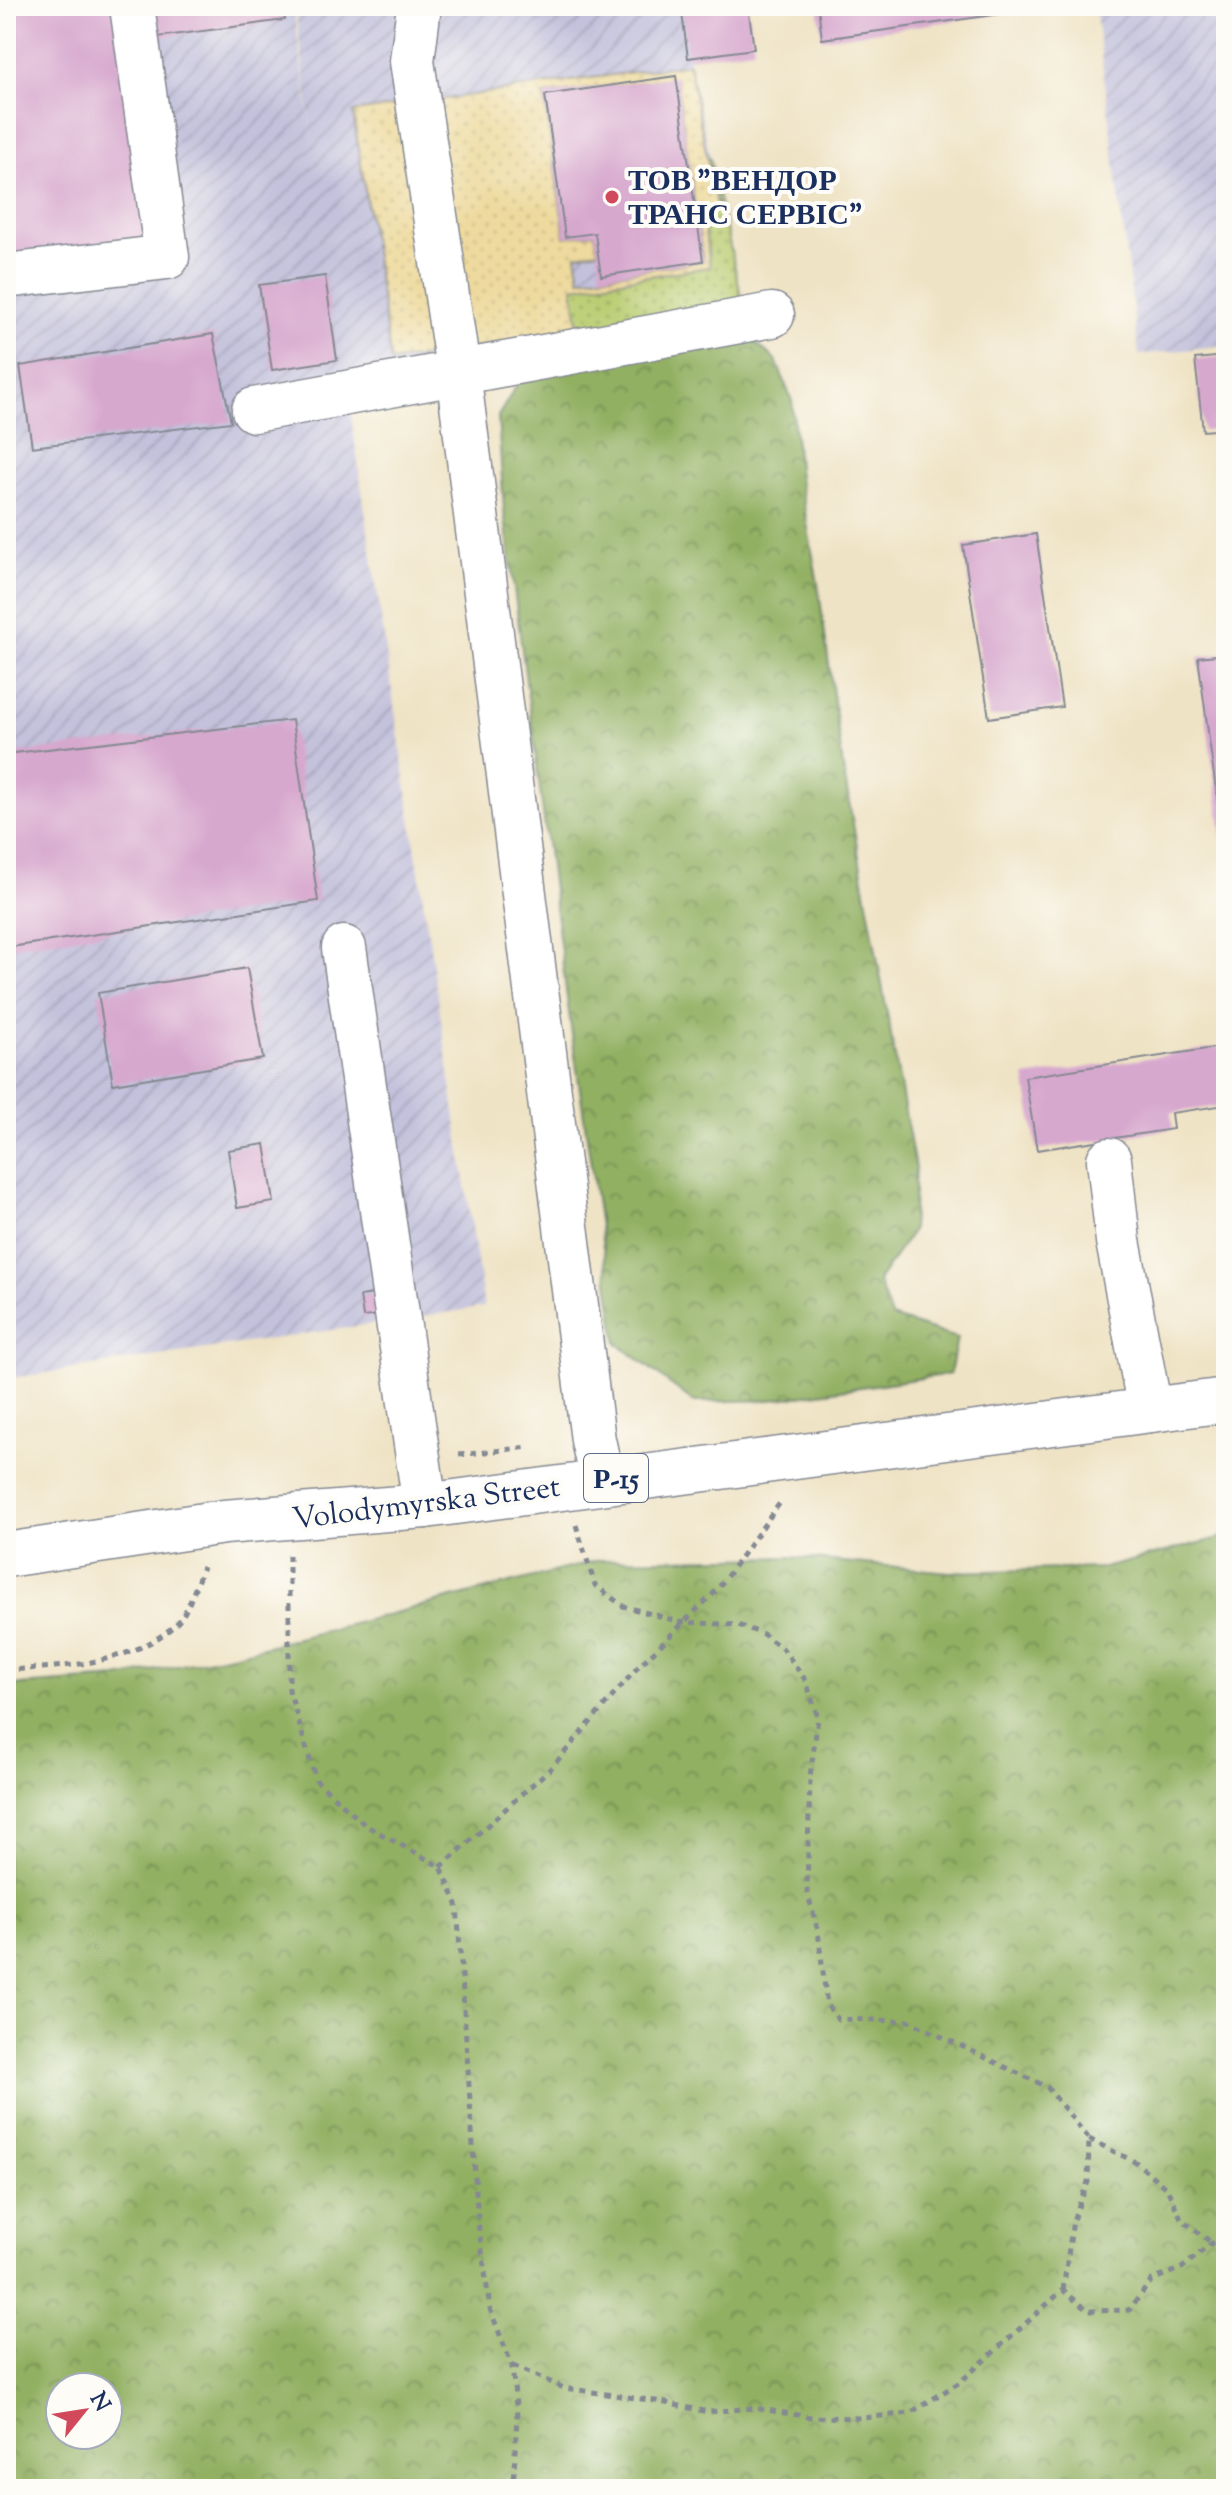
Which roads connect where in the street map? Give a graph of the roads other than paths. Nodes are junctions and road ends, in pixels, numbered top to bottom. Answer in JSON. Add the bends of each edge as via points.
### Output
{"nodes":[{"id":1,"x":132,"y":6,"type":"edge"},
{"id":2,"x":419,"y":6,"type":"edge"},
{"id":3,"x":6,"y":276,"type":"edge"},
{"id":4,"x":772,"y":315,"type":"dead end"},
{"id":5,"x":457,"y":372,"type":"junction"},
{"id":6,"x":254,"y":410,"type":"dead end"},
{"id":7,"x":344,"y":948,"type":"dead end"},
{"id":8,"x":1109,"y":1160,"type":"dead end"},
{"id":9,"x":1226,"y":1400,"type":"edge"},
{"id":10,"x":1150,"y":1410,"type":"junction"},
{"id":11,"x":589,"y":1482,"type":"junction"},
{"id":12,"x":425,"y":1506,"type":"junction"},
{"id":13,"x":6,"y":1555,"type":"edge"}],
"edges":[{"from":1,"to":3,"type":"main road","via":[[167,257]]},
{"from":2,"to":5,"type":"main road","via":[[412,61]]},
{"from":4,"to":5,"type":"main road"},
{"from":5,"to":6,"type":"main road"},
{"from":5,"to":11,"type":"main road","via":[[593,1440]]},
{"from":7,"to":12,"type":"main road"},
{"from":8,"to":10,"type":"main road","via":[[1118,1241]]},
{"from":9,"to":10,"type":"main road","name":"Volodymyrska Street","number":"Р-15"},
{"from":10,"to":11,"type":"main road","name":"Volodymyrska Street","number":"Р-15"},
{"from":11,"to":12,"type":"main road","name":"Volodymyrska Street","number":"Р-15"},
{"from":12,"to":13,"type":"main road","name":"Volodymyrska Street","number":"Р-15","via":[[224,1522]]}]}
